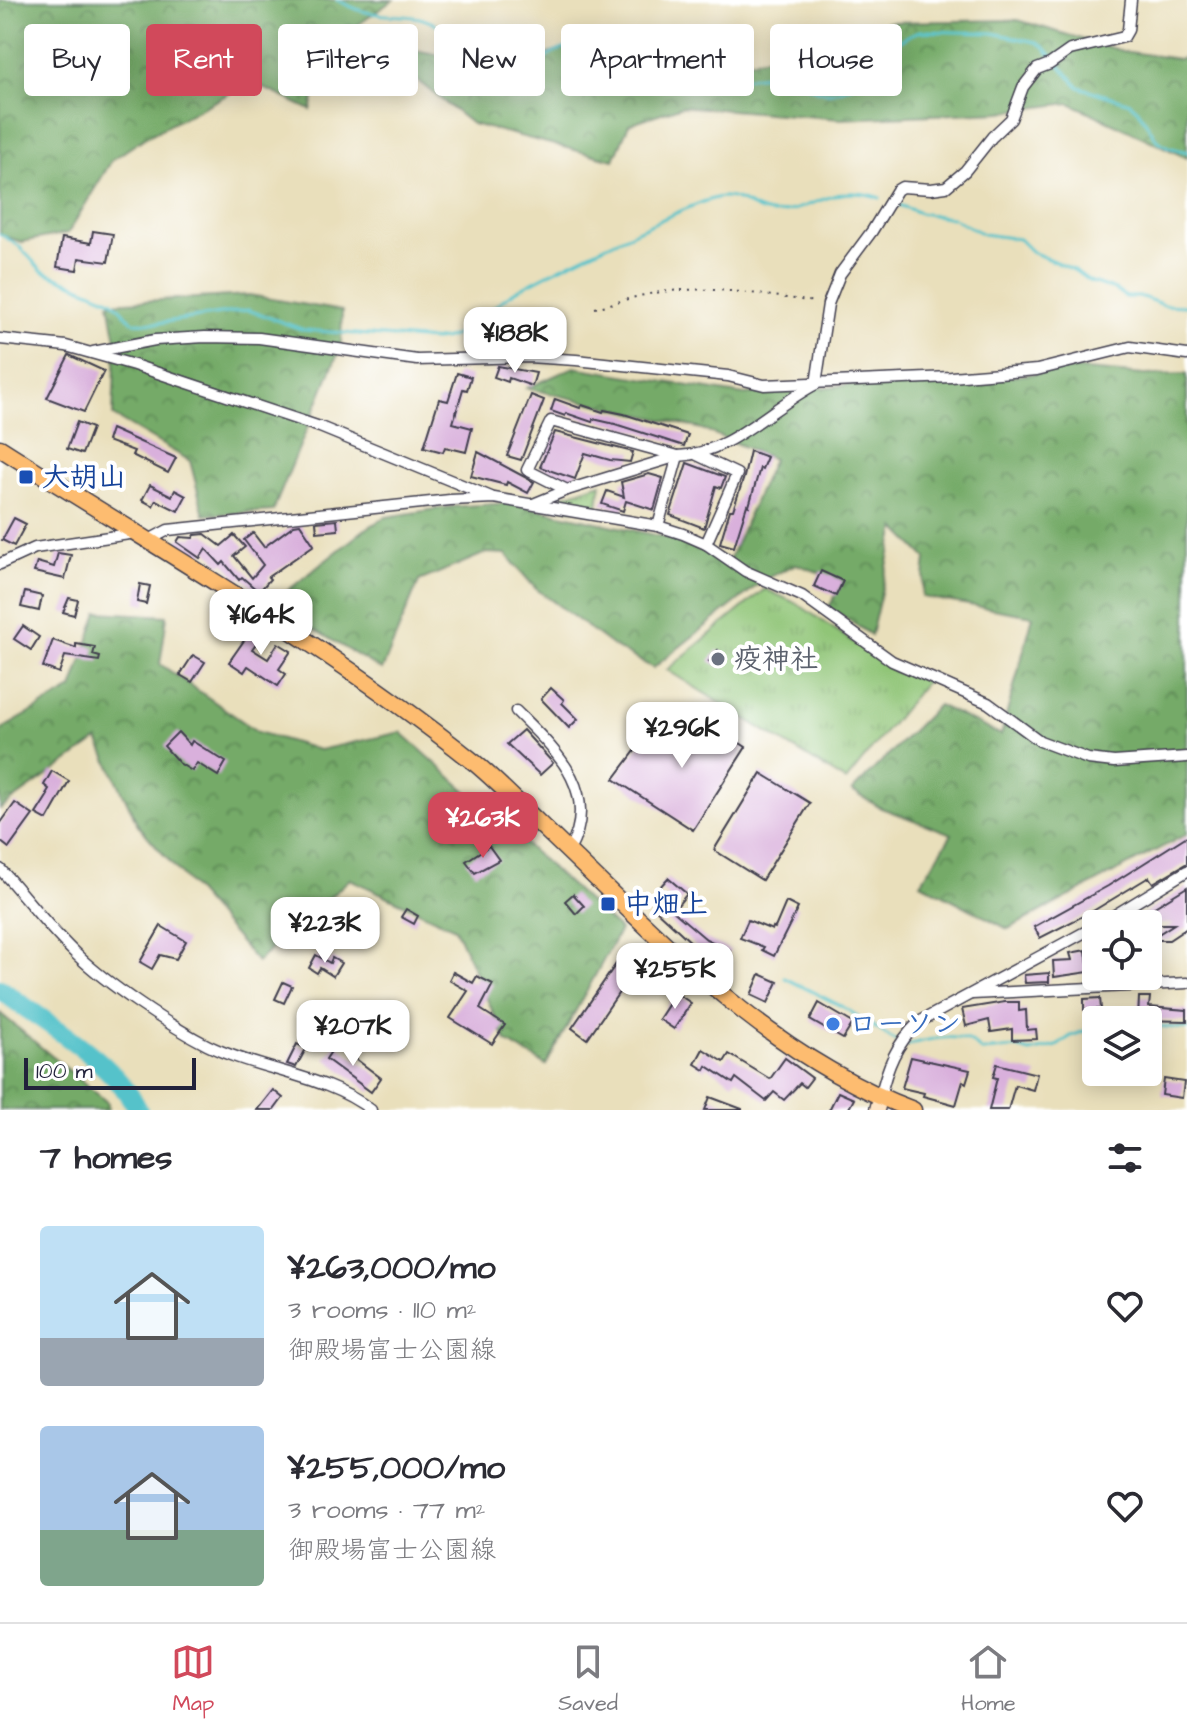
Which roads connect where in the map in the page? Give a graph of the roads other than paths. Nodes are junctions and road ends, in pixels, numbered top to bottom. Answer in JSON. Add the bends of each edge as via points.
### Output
{"nodes":[{"id":1,"x":1131,"y":0,"type":"edge"},
{"id":2,"x":0,"y":339,"type":"edge"},
{"id":3,"x":93,"y":352,"type":"junction"},
{"id":4,"x":1187,"y":355,"type":"edge"},
{"id":5,"x":816,"y":384,"type":"junction"},
{"id":6,"x":0,"y":448,"type":"edge"},
{"id":7,"x":697,"y":455,"type":"junction"},
{"id":8,"x":678,"y":456,"type":"junction"},
{"id":9,"x":567,"y":490,"type":"junction"},
{"id":10,"x":494,"y":498,"type":"junction"},
{"id":11,"x":531,"y":505,"type":"junction"},
{"id":12,"x":658,"y":526,"type":"junction"},
{"id":13,"x":142,"y":536,"type":"junction"},
{"id":14,"x":706,"y":544,"type":"junction"},
{"id":15,"x":0,"y":564,"type":"edge"},
{"id":16,"x":516,"y":711,"type":"dead end"},
{"id":17,"x":1187,"y":757,"type":"edge"},
{"id":18,"x":569,"y":851,"type":"junction"},
{"id":19,"x":0,"y":869,"type":"edge"},
{"id":20,"x":1187,"y":871,"type":"edge"},
{"id":21,"x":1123,"y":910,"type":"edge"},
{"id":22,"x":1082,"y":933,"type":"edge"},
{"id":23,"x":1187,"y":983,"type":"edge"},
{"id":24,"x":966,"y":995,"type":"junction"},
{"id":25,"x":878,"y":1104,"type":"edge"},
{"id":26,"x":371,"y":1110,"type":"edge"},
{"id":27,"x":913,"y":1110,"type":"edge"}],
"edges":[{"from":1,"to":5,"type":"street","via":[[1124,37],[1070,50],[1037,69],[1023,87],[1011,119],[946,187],[897,190],[840,274],[828,304]]},
{"from":2,"to":3,"type":"street"},
{"from":3,"to":5,"type":"street","via":[[155,340],[259,338],[417,360],[528,357],[728,376],[764,385]]},
{"from":3,"to":10,"type":"street","via":[[320,427]]},
{"from":4,"to":5,"type":"street","via":[[1130,347],[1037,370]]},
{"from":5,"to":7,"type":"street","via":[[730,440]]},
{"from":6,"to":13,"type":"main road"},
{"from":7,"to":8,"type":"street"},
{"from":7,"to":14,"type":"street","via":[[737,474]]},
{"from":8,"to":9,"type":"street"},
{"from":8,"to":9,"type":"street","via":[[551,421],[527,470]]},
{"from":8,"to":12,"type":"street"},
{"from":9,"to":11,"type":"street"},
{"from":10,"to":11,"type":"street"},
{"from":10,"to":13,"type":"street"},
{"from":11,"to":12,"type":"street"},
{"from":12,"to":14,"type":"street"},
{"from":13,"to":15,"type":"street","via":[[35,548]]},
{"from":13,"to":18,"type":"main road","via":[[331,655],[398,704],[477,765]]},
{"from":14,"to":17,"type":"street","via":[[745,571],[802,596],[892,661],[988,703],[1040,741],[1088,759],[1114,762]]},
{"from":16,"to":18,"type":"street","via":[[571,772],[580,813],[579,832]]},
{"from":18,"to":25,"type":"main road","via":[[720,995]]},
{"from":19,"to":26,"type":"street","via":[[79,957],[162,1017],[207,1045],[322,1085]]},
{"from":20,"to":21,"type":"street"},
{"from":22,"to":24,"type":"street"},
{"from":23,"to":24,"type":"street"},
{"from":24,"to":25,"type":"street","via":[[903,1037]]},
{"from":25,"to":27,"type":"main road"}]}
